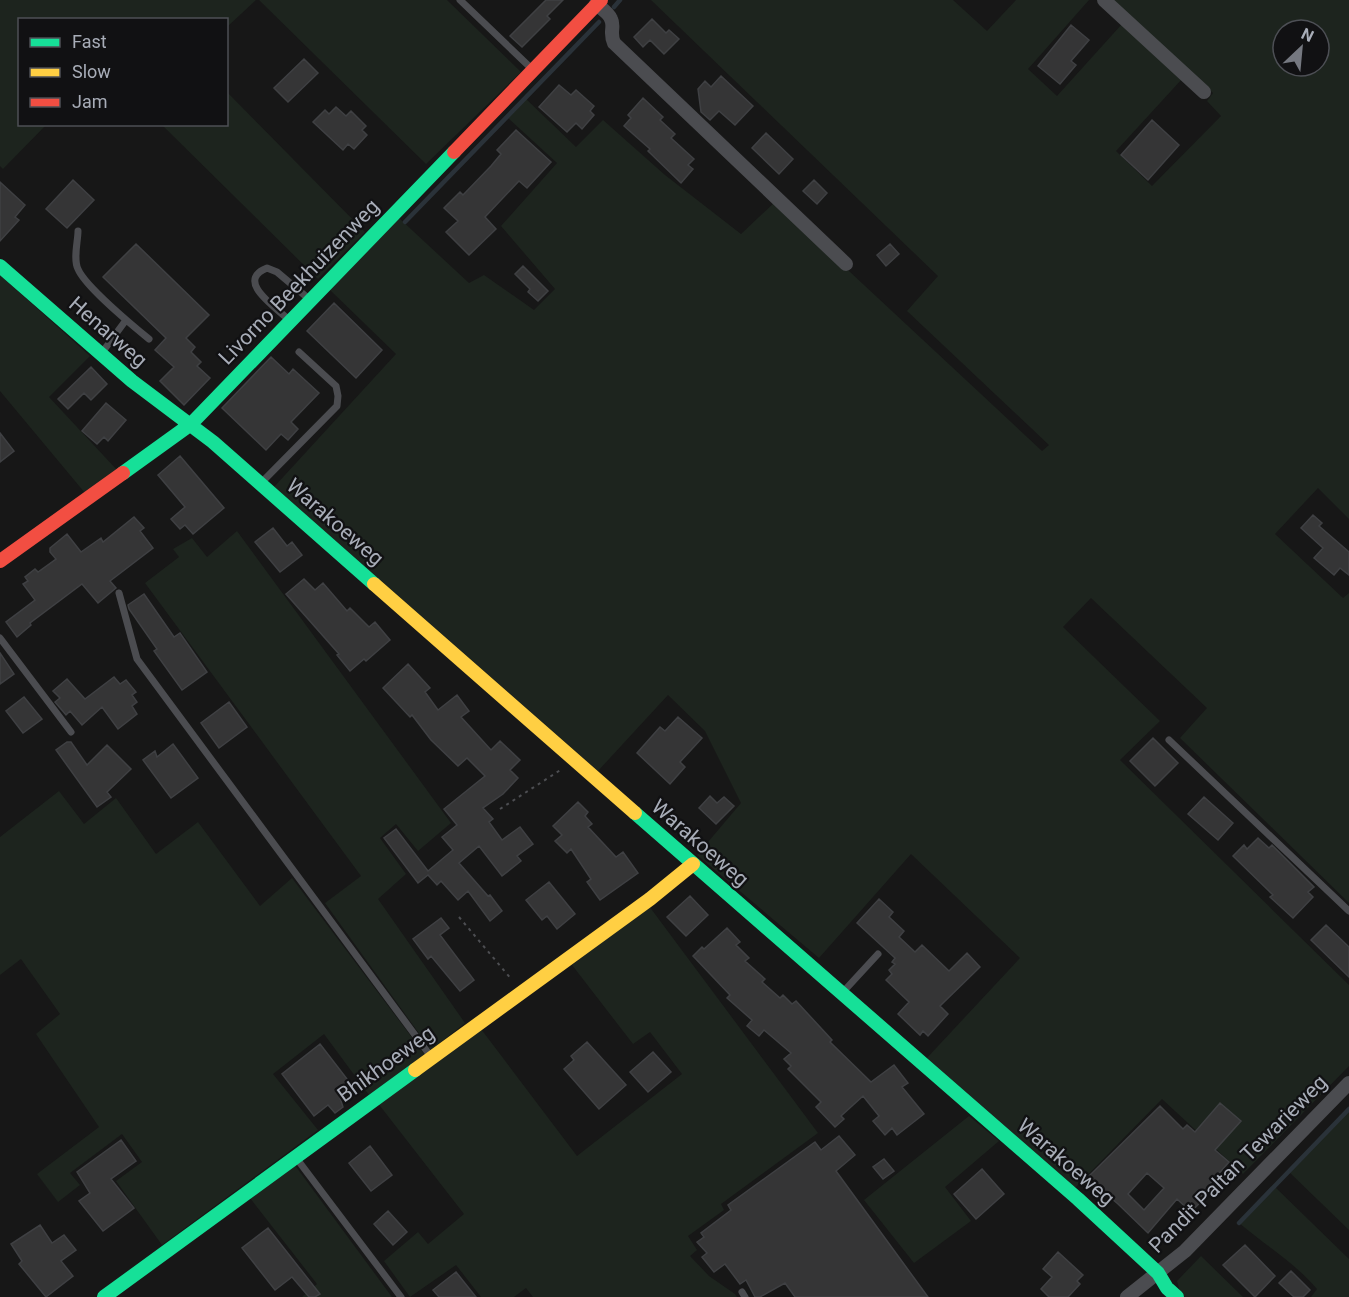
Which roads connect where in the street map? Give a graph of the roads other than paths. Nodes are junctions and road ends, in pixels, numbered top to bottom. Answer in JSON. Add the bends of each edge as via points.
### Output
{"nodes":[{"id":1,"x":460,"y":0,"type":"edge"},
{"id":2,"x":1104,"y":0,"type":"edge"},
{"id":3,"x":598,"y":2,"type":"edge"},
{"id":4,"x":533,"y":69,"type":"junction"},
{"id":5,"x":1204,"y":92,"type":"dead end"},
{"id":6,"x":78,"y":231,"type":"dead end"},
{"id":7,"x":846,"y":264,"type":"dead end"},
{"id":8,"x":0,"y":266,"type":"edge"},
{"id":9,"x":312,"y":301,"type":"junction"},
{"id":10,"x":126,"y":320,"type":"junction"},
{"id":11,"x":291,"y":322,"type":"junction"},
{"id":12,"x":149,"y":339,"type":"dead end"},
{"id":13,"x":300,"y":352,"type":"dead end"},
{"id":14,"x":101,"y":354,"type":"junction"},
{"id":15,"x":191,"y":424,"type":"junction"},
{"id":16,"x":260,"y":484,"type":"junction"},
{"id":17,"x":0,"y":561,"type":"edge"},
{"id":18,"x":118,"y":593,"type":"dead end"},
{"id":19,"x":0,"y":638,"type":"edge"},
{"id":20,"x":71,"y":732,"type":"dead end"},
{"id":21,"x":1169,"y":740,"type":"dead end"},
{"id":22,"x":693,"y":864,"type":"junction"},
{"id":23,"x":1349,"y":911,"type":"edge"},
{"id":24,"x":878,"y":954,"type":"dead end"},
{"id":25,"x":841,"y":993,"type":"junction"},
{"id":26,"x":432,"y":1058,"type":"junction"},
{"id":27,"x":1349,"y":1083,"type":"edge"},
{"id":28,"x":295,"y":1156,"type":"junction"},
{"id":29,"x":1158,"y":1273,"type":"junction"},
{"id":30,"x":104,"y":1297,"type":"edge"},
{"id":31,"x":401,"y":1297,"type":"edge"},
{"id":32,"x":1127,"y":1297,"type":"edge"},
{"id":33,"x":1177,"y":1297,"type":"edge"}],
"edges":[{"from":1,"to":4,"type":"lane"},
{"from":2,"to":5,"type":"street"},
{"from":3,"to":4,"type":"street","name":"Livorno Beekhuizenweg"},
{"from":3,"to":7,"type":"street","via":[[612,21],[610,35],[614,43]]},
{"from":4,"to":9,"type":"street","name":"Livorno Beekhuizenweg"},
{"from":6,"to":10,"type":"lane","via":[[76,267]]},
{"from":8,"to":14,"type":"street","name":"Henarweg"},
{"from":9,"to":11,"type":"street","name":"Livorno Beekhuizenweg"},
{"from":9,"to":11,"type":"lane","via":[[277,272],[267,268],[260,271],[254,278],[257,291]]},
{"from":10,"to":12,"type":"lane"},
{"from":10,"to":14,"type":"lane"},
{"from":11,"to":15,"type":"street","name":"Livorno Beekhuizenweg"},
{"from":13,"to":16,"type":"lane","via":[[336,386],[337,406]]},
{"from":14,"to":15,"type":"street","name":"Henarweg","via":[[168,410]]},
{"from":15,"to":16,"type":"street","name":"Warakoeweg"},
{"from":15,"to":17,"type":"street","name":"Livorno Beekhuizenweg"},
{"from":16,"to":22,"type":"street","name":"Warakoeweg"},
{"from":18,"to":26,"type":"lane","via":[[137,660]]},
{"from":19,"to":20,"type":"lane"},
{"from":21,"to":23,"type":"lane"},
{"from":22,"to":25,"type":"street","name":"Warakoeweg"},
{"from":22,"to":26,"type":"street","name":"Bhikhoeweg"},
{"from":24,"to":25,"type":"lane"},
{"from":25,"to":29,"type":"street","name":"Warakoeweg"},
{"from":26,"to":28,"type":"street","name":"Bhikhoeweg"},
{"from":27,"to":29,"type":"street","name":"Pandit Paltan Tewarieweg","via":[[1185,1251]]},
{"from":28,"to":30,"type":"street","name":"Bhikhoeweg"},
{"from":28,"to":31,"type":"lane"},
{"from":29,"to":32,"type":"street","name":"Pandit Paltan Tewarieweg"},
{"from":29,"to":33,"type":"street","name":"Warakoeweg"}]}
